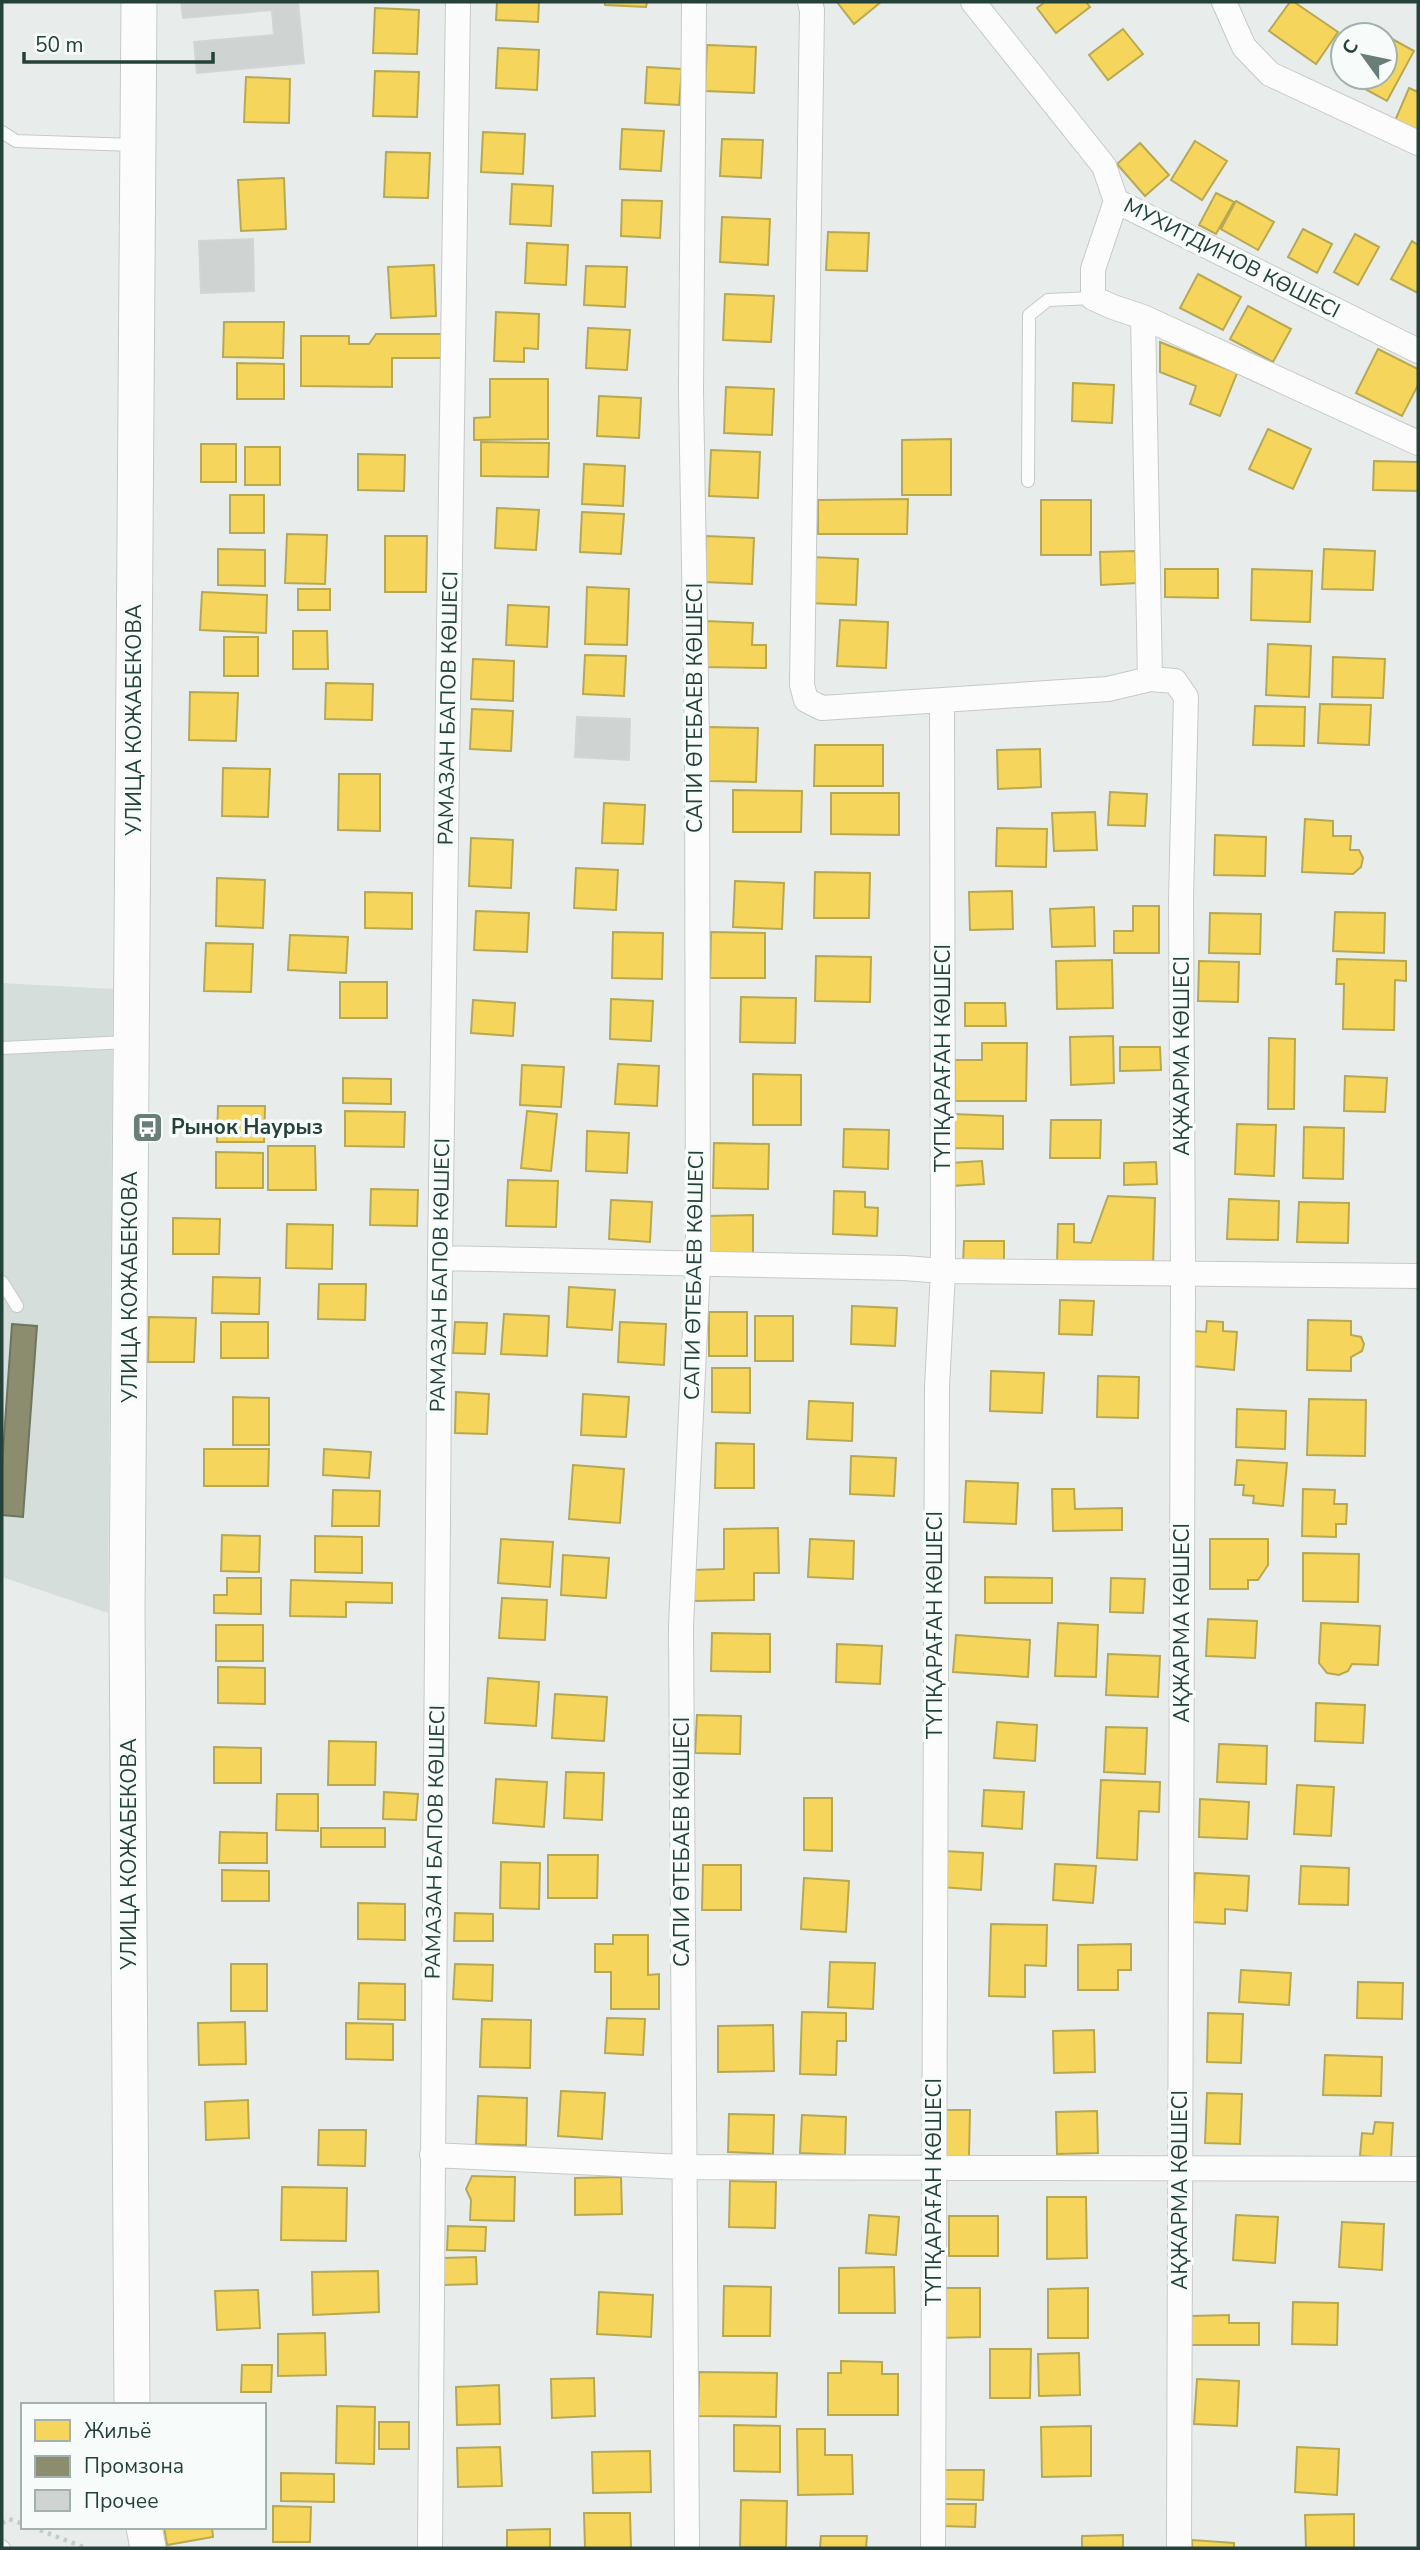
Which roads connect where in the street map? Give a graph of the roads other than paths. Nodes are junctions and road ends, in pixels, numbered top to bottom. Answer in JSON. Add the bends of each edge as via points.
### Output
{"nodes":[{"id":1,"x":139,"y":2,"type":"edge"},
{"id":2,"x":458,"y":2,"type":"edge"},
{"id":3,"x":694,"y":2,"type":"edge"},
{"id":4,"x":810,"y":2,"type":"edge"},
{"id":5,"x":973,"y":2,"type":"edge"},
{"id":6,"x":1224,"y":2,"type":"edge"},
{"id":7,"x":2,"y":132,"type":"edge"},
{"id":8,"x":1418,"y":143,"type":"edge"},
{"id":9,"x":138,"y":145,"type":"junction"},
{"id":10,"x":1116,"y":201,"type":"junction"},
{"id":11,"x":1093,"y":298,"type":"junction"},
{"id":12,"x":1143,"y":317,"type":"junction"},
{"id":13,"x":1418,"y":351,"type":"edge"},
{"id":14,"x":1418,"y":443,"type":"edge"},
{"id":15,"x":1028,"y":481,"type":"dead end"},
{"id":16,"x":1150,"y":679,"type":"junction"},
{"id":17,"x":942,"y":701,"type":"junction"},
{"id":18,"x":132,"y":1042,"type":"junction"},
{"id":19,"x":2,"y":1048,"type":"edge"},
{"id":20,"x":440,"y":1258,"type":"junction"},
{"id":21,"x":698,"y":1265,"type":"junction"},
{"id":22,"x":943,"y":1271,"type":"junction"},
{"id":23,"x":1183,"y":1273,"type":"junction"},
{"id":24,"x":1418,"y":1276,"type":"edge"},
{"id":25,"x":2,"y":1282,"type":"edge"},
{"id":26,"x":17,"y":1306,"type":"dead end"},
{"id":27,"x":432,"y":2155,"type":"junction"},
{"id":28,"x":683,"y":2167,"type":"junction"},
{"id":29,"x":934,"y":2169,"type":"junction"},
{"id":30,"x":1180,"y":2169,"type":"junction"},
{"id":31,"x":1418,"y":2169,"type":"edge"},
{"id":32,"x":132,"y":2403,"type":"edge"},
{"id":33,"x":144,"y":2529,"type":"edge"},
{"id":34,"x":148,"y":2548,"type":"edge"},
{"id":35,"x":430,"y":2548,"type":"edge"},
{"id":36,"x":687,"y":2548,"type":"edge"},
{"id":37,"x":933,"y":2548,"type":"edge"},
{"id":38,"x":1180,"y":2548,"type":"edge"}],
"edges":[{"from":1,"to":9,"type":"main road","name":"УЛИЦА КОЖАБЕКОВА"},
{"from":2,"to":20,"type":"street","name":"РАМАЗАН БАПОВ КӨШЕСІ"},
{"from":3,"to":21,"type":"street","name":"САПИ ӨТЕБАЕВ КӨШЕСІ","via":[[691,391]]},
{"from":4,"to":17,"type":"street","via":[[802,685],[806,700],[822,708]]},
{"from":5,"to":10,"type":"street","name":"МУХИТДИНОВ КӨШЕСІ","via":[[1104,166]]},
{"from":6,"to":8,"type":"street","via":[[1244,47],[1270,74]]},
{"from":7,"to":9,"type":"lane","via":[[16,141]]},
{"from":9,"to":18,"type":"main road","name":"УЛИЦА КОЖАБЕКОВА"},
{"from":10,"to":11,"type":"street","via":[[1093,269]]},
{"from":10,"to":13,"type":"street","name":"МУХИТДИНОВ КӨШЕСІ"},
{"from":11,"to":12,"type":"street"},
{"from":11,"to":15,"type":"lane","via":[[1048,300],[1029,316]]},
{"from":12,"to":14,"type":"street"},
{"from":12,"to":16,"type":"street"},
{"from":16,"to":17,"type":"street","via":[[1108,689]]},
{"from":16,"to":23,"type":"street","name":"АҚЖАРМА КӨШЕСІ","via":[[1175,681],[1186,697],[1181,899]]},
{"from":17,"to":22,"type":"street","name":"ТҮПҚАРАҒАН КӨШЕСІ"},
{"from":18,"to":19,"type":"lane"},
{"from":18,"to":32,"type":"main road","name":"УЛИЦА КОЖАБЕКОВА","via":[[127,1610]]},
{"from":20,"to":21,"type":"street"},
{"from":20,"to":27,"type":"street","name":"РАМАЗАН БАПОВ КӨШЕСІ"},
{"from":21,"to":22,"type":"street"},
{"from":21,"to":28,"type":"street","name":"САПИ ӨТЕБАЕВ КӨШЕСІ","via":[[681,1626]]},
{"from":22,"to":23,"type":"street"},
{"from":22,"to":29,"type":"street","name":"ТҮПҚАРАҒАН КӨШЕСІ","via":[[937,1400]]},
{"from":23,"to":24,"type":"street"},
{"from":23,"to":30,"type":"street","name":"АҚЖАРМА КӨШЕСІ"},
{"from":25,"to":26,"type":"lane"},
{"from":27,"to":28,"type":"street"},
{"from":27,"to":35,"type":"street","name":"РАМАЗАН БАПОВ КӨШЕСІ"},
{"from":28,"to":29,"type":"street"},
{"from":28,"to":36,"type":"street","name":"САПИ ӨТЕБАЕВ КӨШЕСІ"},
{"from":29,"to":30,"type":"street"},
{"from":29,"to":37,"type":"street","name":"ТҮПҚАРАҒАН КӨШЕСІ"},
{"from":30,"to":31,"type":"street"},
{"from":30,"to":38,"type":"street","name":"АҚЖАРМА КӨШЕСІ"},
{"from":33,"to":34,"type":"main road"}]}
